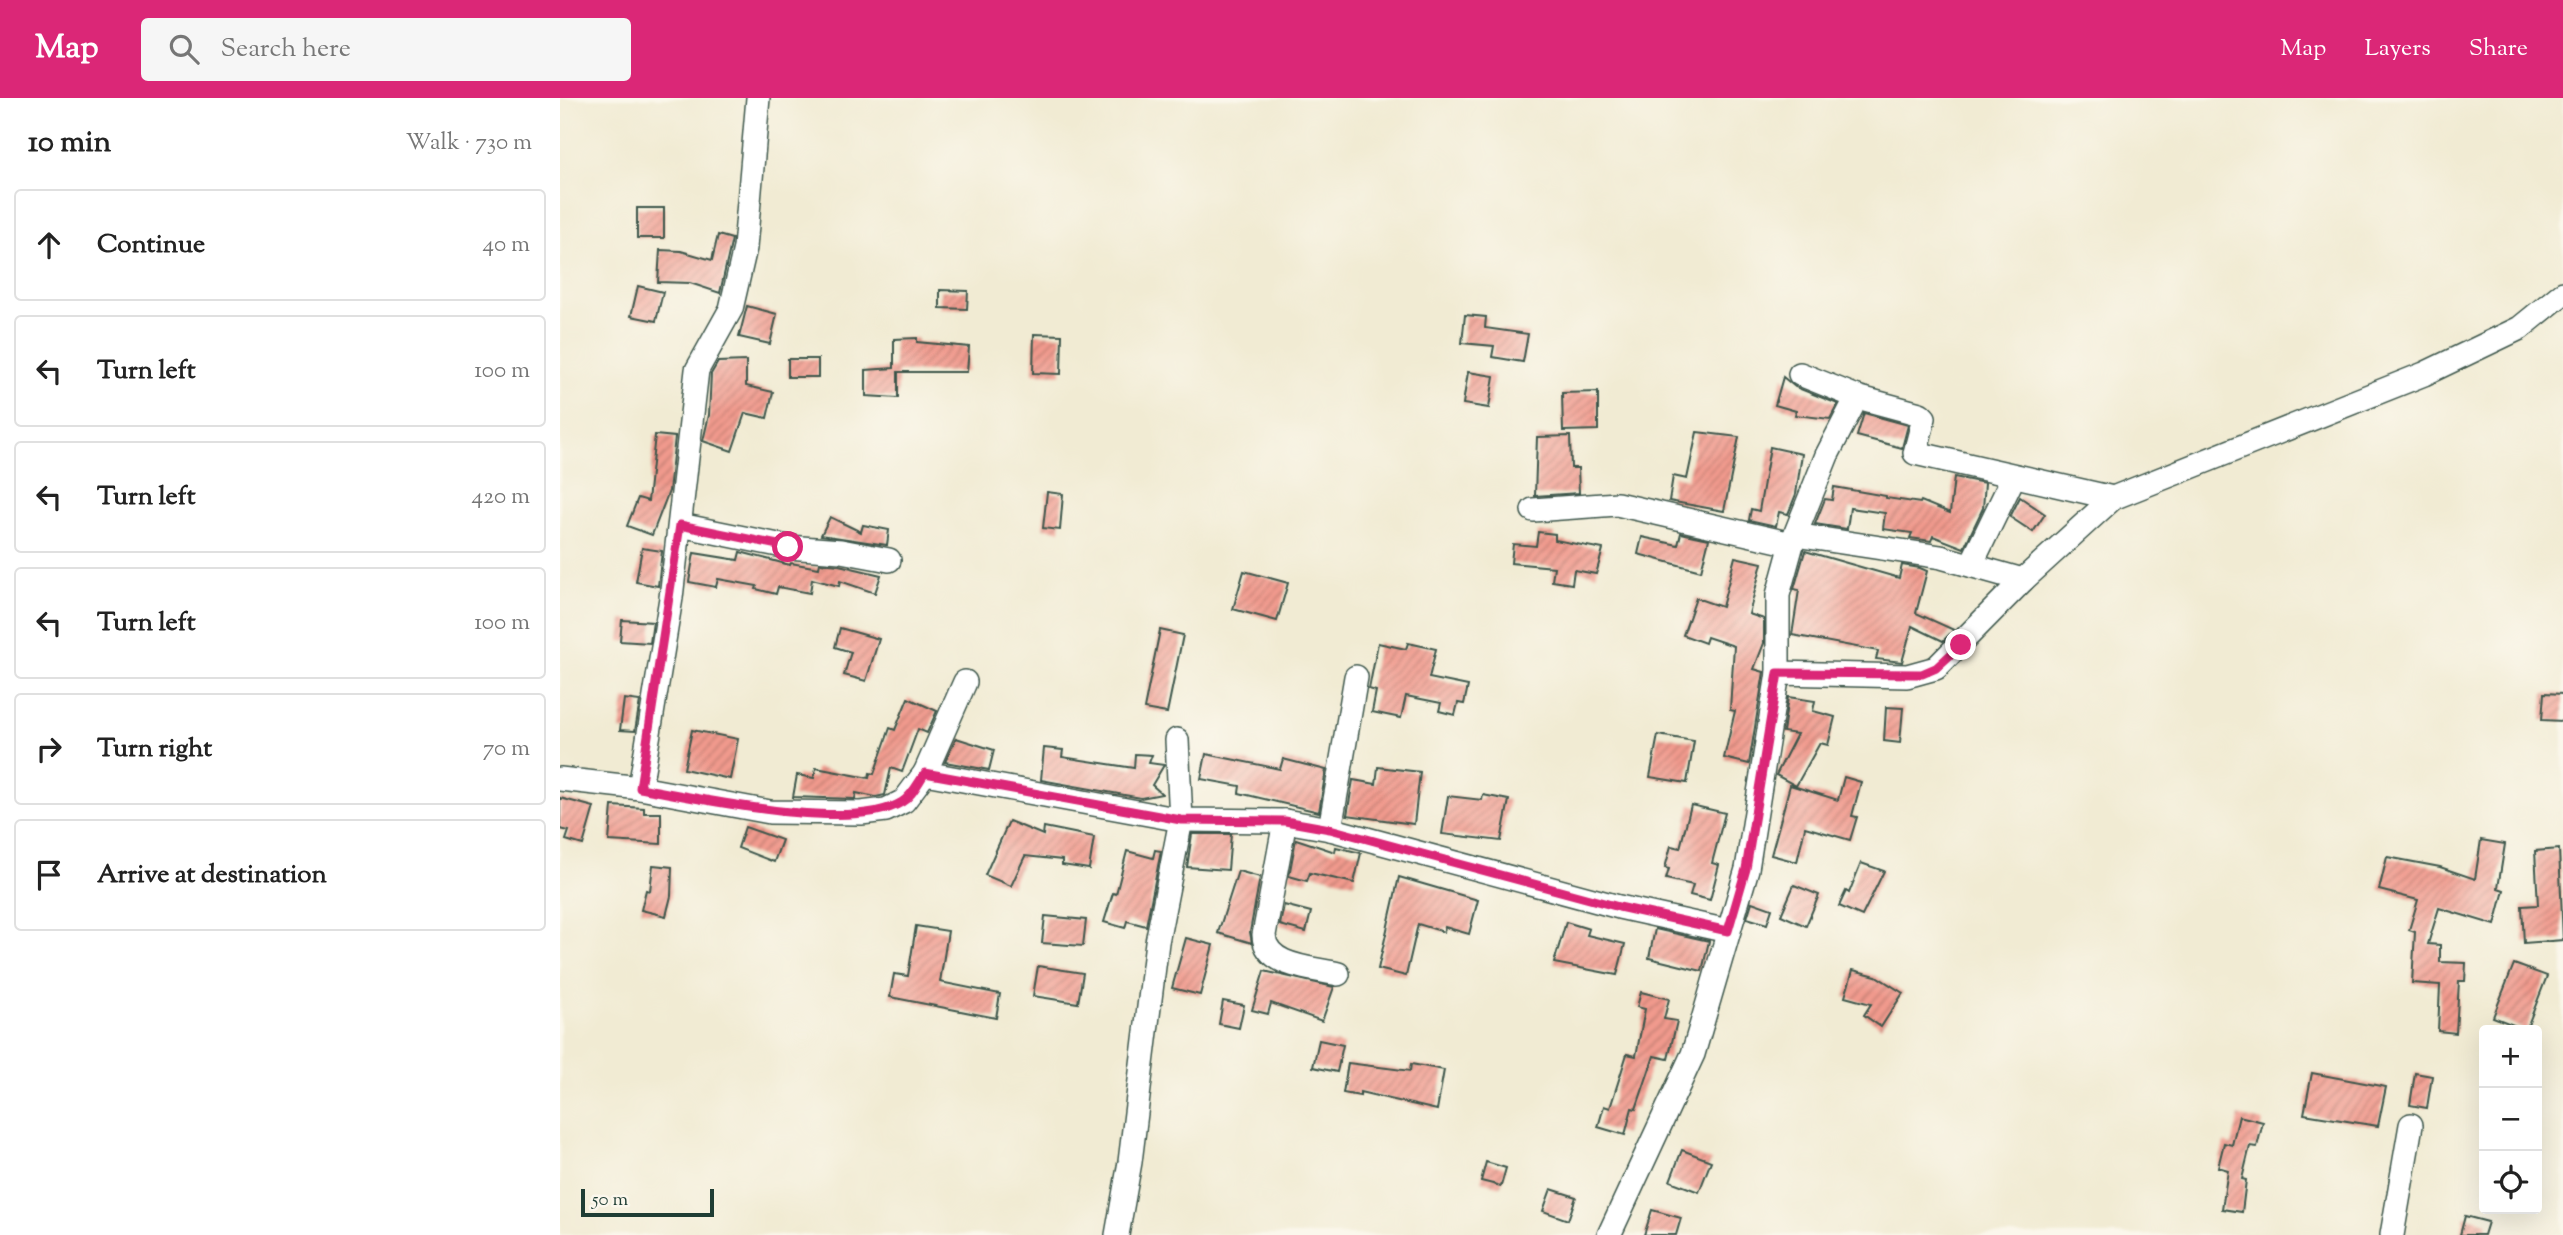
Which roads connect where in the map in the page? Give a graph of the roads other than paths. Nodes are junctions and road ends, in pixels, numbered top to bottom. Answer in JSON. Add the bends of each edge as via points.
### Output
{"nodes":[{"id":1,"x":758,"y":98,"type":"edge"},
{"id":2,"x":2563,"y":293,"type":"edge"},
{"id":3,"x":1800,"y":374,"type":"dead end"},
{"id":4,"x":1857,"y":397,"type":"junction"},
{"id":5,"x":2014,"y":476,"type":"junction"},
{"id":6,"x":2113,"y":498,"type":"junction"},
{"id":7,"x":1533,"y":510,"type":"dead end"},
{"id":8,"x":680,"y":525,"type":"junction"},
{"id":9,"x":1793,"y":540,"type":"junction"},
{"id":10,"x":889,"y":560,"type":"dead end"},
{"id":11,"x":1971,"y":565,"type":"junction"},
{"id":12,"x":2023,"y":580,"type":"junction"},
{"id":13,"x":1778,"y":673,"type":"junction"},
{"id":14,"x":1356,"y":677,"type":"dead end"},
{"id":15,"x":965,"y":682,"type":"dead end"},
{"id":16,"x":1177,"y":740,"type":"dead end"},
{"id":17,"x":925,"y":773,"type":"junction"},
{"id":18,"x":560,"y":779,"type":"edge"},
{"id":19,"x":640,"y":788,"type":"junction"},
{"id":20,"x":1181,"y":820,"type":"junction"},
{"id":21,"x":1285,"y":821,"type":"junction"},
{"id":22,"x":1330,"y":829,"type":"junction"},
{"id":23,"x":1728,"y":931,"type":"junction"},
{"id":24,"x":1338,"y":974,"type":"dead end"},
{"id":25,"x":2411,"y":1125,"type":"dead end"},
{"id":26,"x":1117,"y":1235,"type":"edge"},
{"id":27,"x":1609,"y":1235,"type":"edge"},
{"id":28,"x":2392,"y":1235,"type":"edge"}],
"edges":[{"from":1,"to":8,"type":"street","via":[[745,248],[731,309],[697,370]]},
{"from":2,"to":6,"type":"street","via":[[2520,328],[2424,374]]},
{"from":3,"to":4,"type":"street"},
{"from":4,"to":5,"type":"street","via":[[1924,418],[1915,453]]},
{"from":4,"to":9,"type":"street","via":[[1827,455]]},
{"from":5,"to":6,"type":"street"},
{"from":5,"to":11,"type":"street"},
{"from":6,"to":12,"type":"street"},
{"from":7,"to":9,"type":"street","via":[[1617,504]]},
{"from":8,"to":10,"type":"street","via":[[788,547]]},
{"from":8,"to":19,"type":"street"},
{"from":9,"to":11,"type":"street","via":[[1880,545]]},
{"from":9,"to":13,"type":"street","via":[[1778,595]]},
{"from":11,"to":12,"type":"street"},
{"from":12,"to":13,"type":"street","via":[[1961,645],[1936,668],[1922,674]]},
{"from":13,"to":23,"type":"street","via":[[1746,869]]},
{"from":14,"to":22,"type":"street"},
{"from":15,"to":17,"type":"street"},
{"from":16,"to":20,"type":"street"},
{"from":17,"to":19,"type":"street","via":[[904,801],[886,810],[861,813],[770,812]]},
{"from":17,"to":20,"type":"street"},
{"from":18,"to":19,"type":"street"},
{"from":20,"to":21,"type":"street"},
{"from":20,"to":26,"type":"street","via":[[1157,942]]},
{"from":21,"to":22,"type":"street"},
{"from":21,"to":24,"type":"street","via":[[1264,934],[1266,947],[1276,958]]},
{"from":22,"to":23,"type":"street","via":[[1619,907]]},
{"from":23,"to":27,"type":"street","via":[[1693,1054]]},
{"from":25,"to":28,"type":"street"}]}
